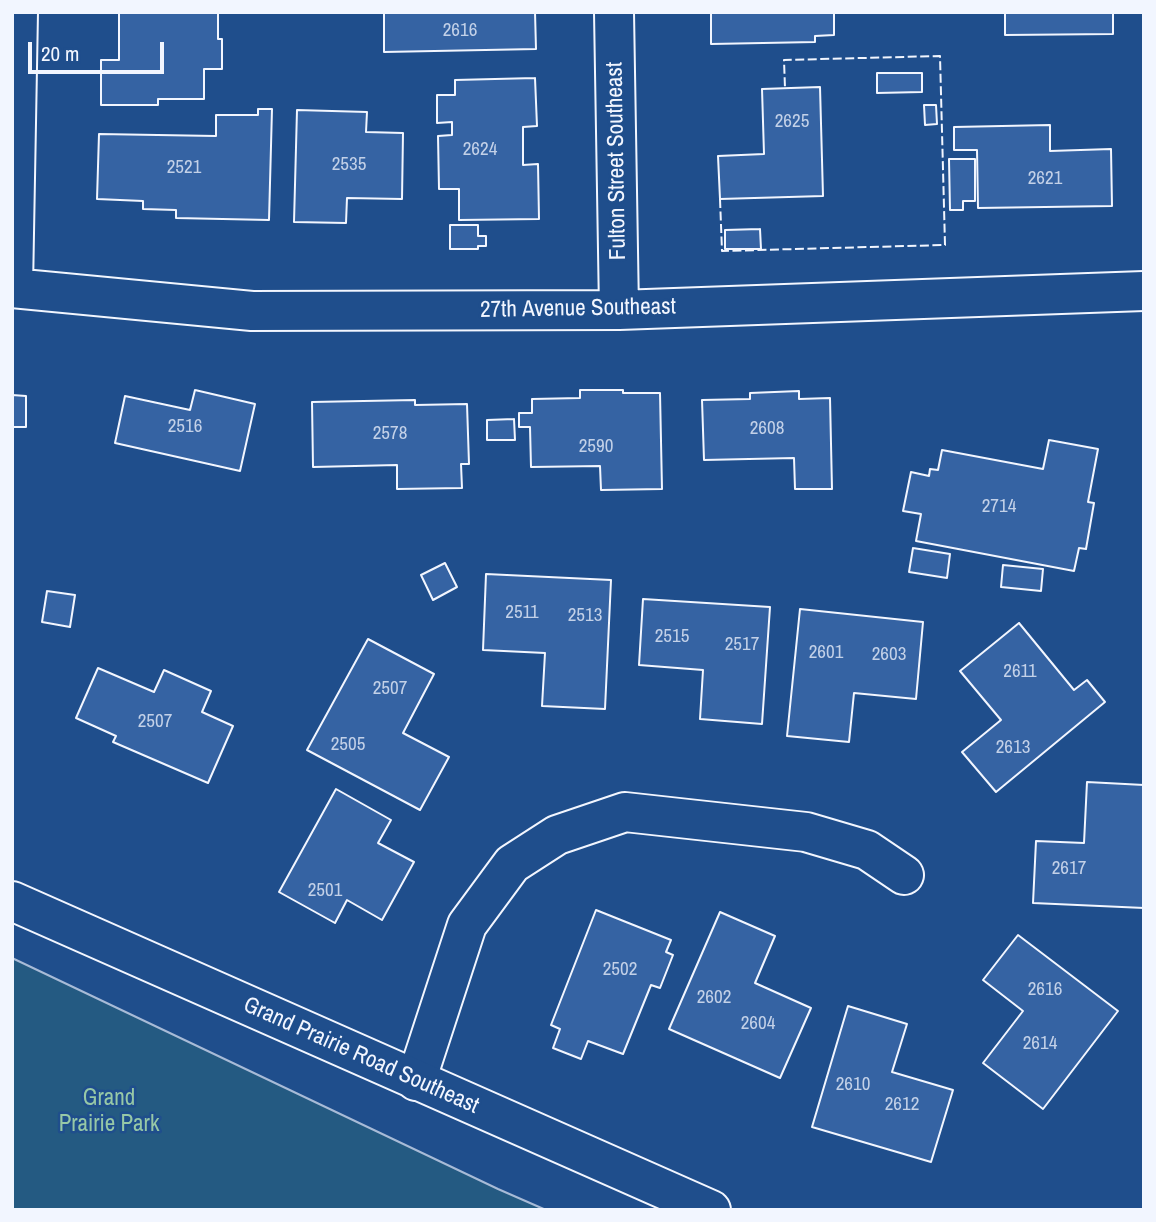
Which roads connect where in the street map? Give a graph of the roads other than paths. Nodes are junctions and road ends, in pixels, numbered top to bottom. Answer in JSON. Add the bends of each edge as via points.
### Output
{"nodes":[{"id":1,"x":18,"y":12,"type":"edge"},
{"id":2,"x":614,"y":12,"type":"edge"},
{"id":3,"x":13,"y":288,"type":"edge"},
{"id":4,"x":1144,"y":291,"type":"edge"},
{"id":5,"x":619,"y":310,"type":"junction"},
{"id":6,"x":904,"y":875,"type":"dead end"},
{"id":7,"x":12,"y":901,"type":"edge"},
{"id":8,"x":416,"y":1081,"type":"junction"},
{"id":9,"x":711,"y":1210,"type":"edge"}],
"edges":[{"from":1,"to":3,"type":"street"},
{"from":2,"to":5,"type":"street","name":"Fulton Street Southeast"},
{"from":3,"to":5,"type":"street","name":"27th Avenue Southeast","via":[[252,311]]},
{"from":4,"to":5,"type":"street","name":"27th Avenue Southeast"},
{"from":6,"to":8,"type":"street","via":[[867,850],[778,828],[625,812],[557,835],[512,864],[467,925]]},
{"from":7,"to":8,"type":"street","name":"Grand Prairie Road Southeast"},
{"from":8,"to":9,"type":"street","name":"Grand Prairie Road Southeast"}]}
